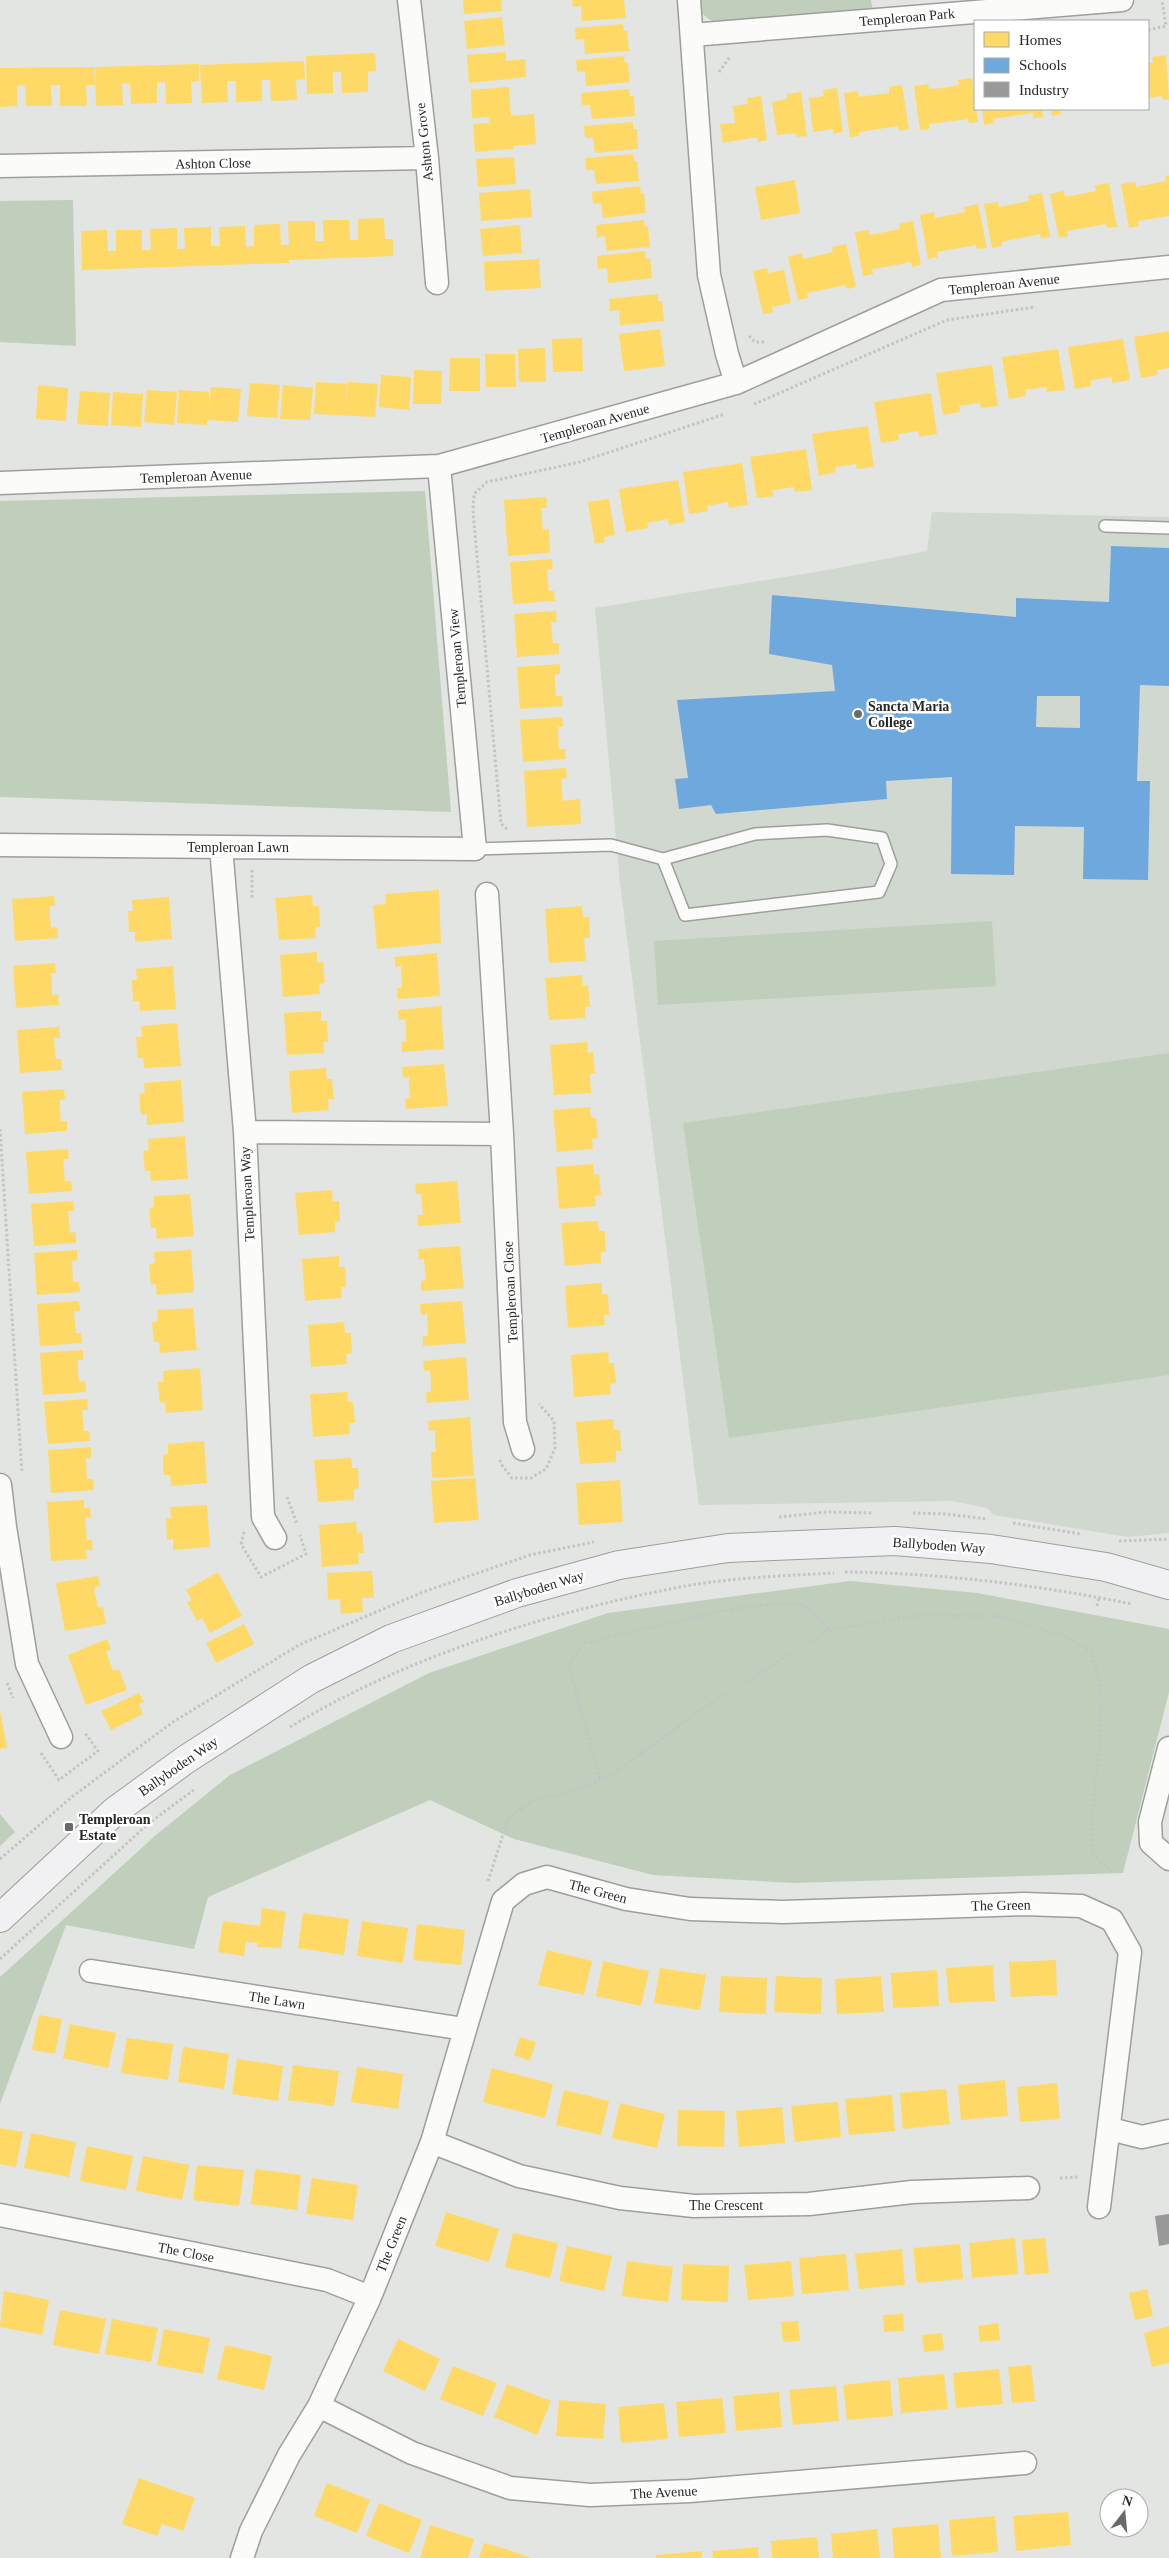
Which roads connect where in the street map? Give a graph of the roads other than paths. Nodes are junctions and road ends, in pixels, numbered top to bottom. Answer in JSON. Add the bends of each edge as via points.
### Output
{"nodes":[{"id":1,"x":409,"y":0,"type":"edge"},
{"id":2,"x":689,"y":0,"type":"edge"},
{"id":3,"x":1122,"y":0,"type":"edge"},
{"id":4,"x":692,"y":35,"type":"junction"},
{"id":5,"x":426,"y":158,"type":"junction"},
{"id":6,"x":0,"y":166,"type":"edge"},
{"id":7,"x":1169,"y":267,"type":"edge"},
{"id":8,"x":437,"y":283,"type":"dead end"},
{"id":9,"x":736,"y":382,"type":"junction"},
{"id":10,"x":439,"y":466,"type":"junction"},
{"id":11,"x":0,"y":483,"type":"edge"},
{"id":12,"x":1105,"y":526,"type":"dead end"},
{"id":13,"x":1169,"y":528,"type":"edge"},
{"id":14,"x":0,"y":845,"type":"edge"},
{"id":15,"x":221,"y":847,"type":"junction"},
{"id":16,"x":475,"y":849,"type":"junction"},
{"id":17,"x":663,"y":859,"type":"junction"},
{"id":18,"x":487,"y":894,"type":"dead end"},
{"id":19,"x":244,"y":1132,"type":"junction"},
{"id":20,"x":502,"y":1134,"type":"junction"},
{"id":21,"x":523,"y":1449,"type":"dead end"},
{"id":22,"x":0,"y":1484,"type":"edge"},
{"id":23,"x":2,"y":1528,"type":"edge"},
{"id":24,"x":275,"y":1538,"type":"dead end"},
{"id":25,"x":1169,"y":1585,"type":"edge"},
{"id":26,"x":61,"y":1737,"type":"dead end"},
{"id":27,"x":1169,"y":1748,"type":"edge"},
{"id":28,"x":1169,"y":1859,"type":"edge"},
{"id":29,"x":0,"y":1918,"type":"edge"},
{"id":30,"x":91,"y":1971,"type":"dead end"},
{"id":31,"x":464,"y":2030,"type":"junction"},
{"id":32,"x":1110,"y":2128,"type":"junction"},
{"id":33,"x":1169,"y":2131,"type":"edge"},
{"id":34,"x":432,"y":2142,"type":"junction"},
{"id":35,"x":1028,"y":2188,"type":"dead end"},
{"id":36,"x":1099,"y":2207,"type":"dead end"},
{"id":37,"x":0,"y":2216,"type":"edge"},
{"id":38,"x":370,"y":2297,"type":"junction"},
{"id":39,"x":319,"y":2406,"type":"junction"},
{"id":40,"x":1025,"y":2464,"type":"dead end"},
{"id":41,"x":242,"y":2558,"type":"edge"}],
"edges":[{"from":1,"to":5,"type":"street","name":"Ashton Grove"},
{"from":2,"to":4,"type":"street"},
{"from":3,"to":4,"type":"street","name":"Templeroan Park"},
{"from":4,"to":9,"type":"street","via":[[709,275]]},
{"from":5,"to":6,"type":"street","name":"Ashton Close"},
{"from":5,"to":8,"type":"street","name":"Ashton Grove"},
{"from":7,"to":9,"type":"street","name":"Templeroan Avenue","via":[[941,290]]},
{"from":9,"to":10,"type":"street","name":"Templeroan Avenue"},
{"from":10,"to":11,"type":"street","name":"Templeroan Avenue"},
{"from":10,"to":16,"type":"street","name":"Templeroan View"},
{"from":12,"to":13,"type":"lane"},
{"from":14,"to":15,"type":"street","name":"Templeroan Lawn"},
{"from":15,"to":16,"type":"street","name":"Templeroan Lawn"},
{"from":15,"to":19,"type":"street","name":"Templeroan Way"},
{"from":16,"to":17,"type":"lane","via":[[611,845]]},
{"from":17,"to":17,"type":"lane","via":[[755,834],[827,830],[882,838],[891,864],[879,892],[685,915]]},
{"from":18,"to":20,"type":"street","name":"Templeroan Close"},
{"from":19,"to":20,"type":"street"},
{"from":19,"to":24,"type":"street","name":"Templeroan Way","via":[[263,1517]]},
{"from":20,"to":21,"type":"street","name":"Templeroan Close","via":[[516,1422]]},
{"from":22,"to":23,"type":"street"},
{"from":23,"to":26,"type":"street","via":[[27,1664]]},
{"from":25,"to":29,"type":"main road","name":"Ballyboden Way","via":[[1106,1567],[1010,1552],[895,1541],[728,1548],[619,1565],[517,1593],[391,1639],[311,1679],[185,1760],[115,1811]]},
{"from":27,"to":28,"type":"street","via":[[1150,1822],[1151,1843]]},
{"from":30,"to":31,"type":"street","name":"The Lawn"},
{"from":31,"to":32,"type":"street","name":"The Green","via":[[503,1901],[524,1884],[547,1877],[626,1899],[690,1909],[783,1912],[1006,1904],[1081,1906],[1112,1920],[1130,1952]]},
{"from":31,"to":34,"type":"street","name":"The Green"},
{"from":32,"to":33,"type":"street","via":[[1142,2137]]},
{"from":32,"to":36,"type":"street","name":"The Green"},
{"from":34,"to":35,"type":"street","name":"The Crescent","via":[[519,2176],[620,2198],[694,2206],[809,2204],[912,2192]]},
{"from":34,"to":38,"type":"street","name":"The Green"},
{"from":37,"to":38,"type":"street","name":"The Close","via":[[327,2280]]},
{"from":38,"to":39,"type":"street","name":"The Green"},
{"from":39,"to":40,"type":"street","name":"The Avenue","via":[[412,2453],[510,2488],[590,2495],[690,2491]]},
{"from":39,"to":41,"type":"street","name":"The Green","via":[[289,2455],[251,2531]]}]}
